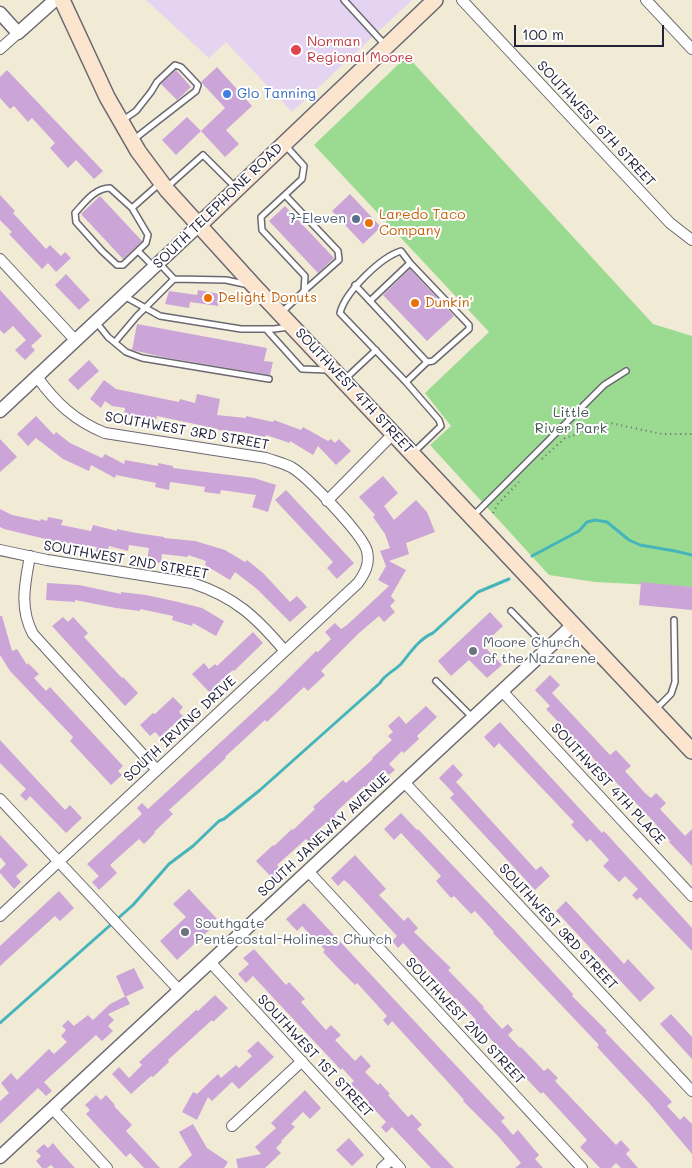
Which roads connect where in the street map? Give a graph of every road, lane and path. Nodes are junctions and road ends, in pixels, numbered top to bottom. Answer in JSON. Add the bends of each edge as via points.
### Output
{"nodes":[{"id":1,"x":55,"y":0,"type":"edge"},
{"id":2,"x":62,"y":0,"type":"edge"},
{"id":3,"x":344,"y":0,"type":"edge"},
{"id":4,"x":435,"y":0,"type":"edge"},
{"id":5,"x":462,"y":0,"type":"edge"},
{"id":6,"x":646,"y":0,"type":"edge"},
{"id":7,"x":0,"y":13,"type":"edge"},
{"id":8,"x":18,"y":33,"type":"junction"},
{"id":9,"x":386,"y":46,"type":"junction"},
{"id":10,"x":0,"y":49,"type":"edge"},
{"id":11,"x":692,"y":49,"type":"edge"},
{"id":12,"x":121,"y":121,"type":"junction"},
{"id":13,"x":132,"y":141,"type":"junction"},
{"id":14,"x":284,"y":144,"type":"junction"},
{"id":15,"x":164,"y":185,"type":"junction"},
{"id":16,"x":236,"y":189,"type":"junction"},
{"id":17,"x":285,"y":195,"type":"junction"},
{"id":18,"x":132,"y":208,"type":"junction"},
{"id":19,"x":198,"y":226,"type":"junction"},
{"id":20,"x":692,"y":240,"type":"edge"},
{"id":21,"x":138,"y":250,"type":"junction"},
{"id":22,"x":0,"y":259,"type":"edge"},
{"id":23,"x":410,"y":263,"type":"junction"},
{"id":24,"x":157,"y":265,"type":"junction"},
{"id":25,"x":174,"y":279,"type":"junction"},
{"id":26,"x":355,"y":286,"type":"junction"},
{"id":27,"x":255,"y":287,"type":"junction"},
{"id":28,"x":304,"y":291,"type":"junction"},
{"id":29,"x":124,"y":296,"type":"junction"},
{"id":30,"x":370,"y":302,"type":"junction"},
{"id":31,"x":146,"y":308,"type":"junction"},
{"id":32,"x":280,"y":313,"type":"junction"},
{"id":33,"x":96,"y":322,"type":"junction"},
{"id":34,"x":293,"y":326,"type":"junction"},
{"id":35,"x":266,"y":329,"type":"junction"},
{"id":36,"x":76,"y":341,"type":"junction"},
{"id":37,"x":115,"y":342,"type":"junction"},
{"id":38,"x":376,"y":350,"type":"junction"},
{"id":39,"x":427,"y":362,"type":"junction"},
{"id":40,"x":626,"y":371,"type":"dead end"},
{"id":41,"x":339,"y":375,"type":"junction"},
{"id":42,"x":37,"y":377,"type":"junction"},
{"id":43,"x":269,"y":379,"type":"dead end"},
{"id":44,"x":406,"y":382,"type":"junction"},
{"id":45,"x":0,"y":411,"type":"edge"},
{"id":46,"x":394,"y":433,"type":"junction"},
{"id":47,"x":692,"y":434,"type":"edge"},
{"id":48,"x":413,"y":453,"type":"junction"},
{"id":49,"x":538,"y":463,"type":"dead end"},
{"id":50,"x":525,"y":476,"type":"dead end"},
{"id":51,"x":327,"y":501,"type":"junction"},
{"id":52,"x":493,"y":513,"type":"dead end"},
{"id":53,"x":472,"y":517,"type":"junction"},
{"id":54,"x":0,"y":550,"type":"edge"},
{"id":55,"x":30,"y":556,"type":"junction"},
{"id":56,"x":368,"y":557,"type":"joint"},
{"id":57,"x":511,"y":612,"type":"dead end"},
{"id":58,"x":674,"y":620,"type":"dead end"},
{"id":59,"x":573,"y":625,"type":"junction"},
{"id":60,"x":548,"y":649,"type":"junction"},
{"id":61,"x":284,"y":650,"type":"junction"},
{"id":62,"x":436,"y":681,"type":"dead end"},
{"id":63,"x":502,"y":691,"type":"junction"},
{"id":64,"x":654,"y":711,"type":"junction"},
{"id":65,"x":473,"y":718,"type":"junction"},
{"id":66,"x":692,"y":751,"type":"edge"},
{"id":67,"x":156,"y":769,"type":"junction"},
{"id":68,"x":404,"y":782,"type":"junction"},
{"id":69,"x":0,"y":799,"type":"edge"},
{"id":70,"x":58,"y":862,"type":"junction"},
{"id":71,"x":308,"y":871,"type":"junction"},
{"id":72,"x":692,"y":896,"type":"edge"},
{"id":73,"x":0,"y":916,"type":"edge"},
{"id":74,"x":210,"y":962,"type":"junction"},
{"id":75,"x":179,"y":990,"type":"junction"},
{"id":76,"x":302,"y":1061,"type":"junction"},
{"id":77,"x":692,"y":1091,"type":"edge"},
{"id":78,"x":52,"y":1108,"type":"junction"},
{"id":79,"x":232,"y":1126,"type":"dead end"},
{"id":80,"x":0,"y":1157,"type":"edge"},
{"id":81,"x":392,"y":1159,"type":"junction"},
{"id":82,"x":107,"y":1168,"type":"edge"},
{"id":83,"x":382,"y":1168,"type":"edge"},
{"id":84,"x":400,"y":1168,"type":"edge"},
{"id":85,"x":582,"y":1168,"type":"edge"}],
"edges":[{"from":1,"to":8,"type":"street"},
{"from":2,"to":12,"type":"main road","name":"SOUTHWEST 4TH STREET"},
{"from":3,"to":9,"type":"lane"},
{"from":4,"to":9,"type":"main road","name":"SOUTH TELEPHONE ROAD"},
{"from":5,"to":20,"type":"street","name":"SOUTHWEST 6TH STREET","via":[[670,223]]},
{"from":6,"to":11,"type":"street"},
{"from":7,"to":8,"type":"street"},
{"from":8,"to":10,"type":"street"},
{"from":9,"to":14,"type":"main road","name":"SOUTH TELEPHONE ROAD"},
{"from":12,"to":13,"type":"main road","name":"SOUTHWEST 4TH STREET"},
{"from":12,"to":13,"type":"lane","via":[[136,110],[175,65],[198,85],[196,91]]},
{"from":13,"to":15,"type":"main road","name":"SOUTHWEST 4TH STREET"},
{"from":14,"to":16,"type":"main road","name":"SOUTH TELEPHONE ROAD"},
{"from":14,"to":17,"type":"lane","via":[[304,166],[302,179]]},
{"from":15,"to":16,"type":"lane","via":[[203,154]]},
{"from":15,"to":18,"type":"lane"},
{"from":15,"to":19,"type":"main road","name":"SOUTHWEST 4TH STREET"},
{"from":16,"to":19,"type":"main road","name":"SOUTH TELEPHONE ROAD"},
{"from":17,"to":28,"type":"lane","via":[[261,217],[262,230],[305,276]]},
{"from":17,"to":28,"type":"lane","via":[[338,251],[339,260]]},
{"from":18,"to":21,"type":"lane","via":[[148,235],[146,244]]},
{"from":18,"to":21,"type":"lane","via":[[110,188],[102,188],[76,213],[76,222],[117,265],[123,265]]},
{"from":19,"to":24,"type":"street","name":"SOUTH TELEPHONE ROAD"},
{"from":19,"to":27,"type":"main road","name":"SOUTHWEST 4TH STREET"},
{"from":21,"to":24,"type":"lane"},
{"from":22,"to":36,"type":"street"},
{"from":23,"to":26,"type":"lane","via":[[401,251],[392,254]]},
{"from":23,"to":30,"type":"lane"},
{"from":23,"to":39,"type":"lane","via":[[469,325],[469,329],[433,361]]},
{"from":24,"to":25,"type":"lane"},
{"from":24,"to":29,"type":"street","name":"SOUTH TELEPHONE ROAD"},
{"from":25,"to":27,"type":"lane","via":[[226,280]]},
{"from":25,"to":31,"type":"lane"},
{"from":26,"to":30,"type":"lane"},
{"from":26,"to":38,"type":"lane","via":[[340,313]]},
{"from":27,"to":32,"type":"main road","name":"SOUTHWEST 4TH STREET"},
{"from":28,"to":32,"type":"lane"},
{"from":29,"to":31,"type":"lane"},
{"from":29,"to":33,"type":"street","name":"SOUTH TELEPHONE ROAD"},
{"from":30,"to":39,"type":"lane"},
{"from":31,"to":35,"type":"lane","via":[[160,316],[241,329]]},
{"from":31,"to":37,"type":"lane"},
{"from":32,"to":34,"type":"main road","name":"SOUTHWEST 4TH STREET"},
{"from":33,"to":36,"type":"street","name":"SOUTH TELEPHONE ROAD"},
{"from":33,"to":37,"type":"lane"},
{"from":34,"to":35,"type":"lane"},
{"from":34,"to":41,"type":"main road","name":"SOUTHWEST 4TH STREET"},
{"from":35,"to":41,"type":"lane","via":[[302,370]]},
{"from":36,"to":42,"type":"street","name":"SOUTH TELEPHONE ROAD"},
{"from":37,"to":43,"type":"lane","via":[[126,352],[142,358]]},
{"from":38,"to":41,"type":"lane"},
{"from":38,"to":44,"type":"lane"},
{"from":39,"to":44,"type":"lane"},
{"from":40,"to":53,"type":"lane","via":[[604,385]]},
{"from":41,"to":46,"type":"main road","name":"SOUTHWEST 4TH STREET"},
{"from":42,"to":45,"type":"street","name":"SOUTH TELEPHONE ROAD"},
{"from":42,"to":51,"type":"street","name":"SOUTHWEST 3RD STREET","via":[[65,410],[92,428],[120,436],[280,462],[300,474]]},
{"from":44,"to":48,"type":"lane","via":[[441,426]]},
{"from":46,"to":48,"type":"main road","name":"SOUTHWEST 4TH STREET"},
{"from":46,"to":51,"type":"street"},
{"from":47,"to":49,"type":"path","via":[[662,434],[610,423],[565,438]]},
{"from":48,"to":53,"type":"main road","name":"SOUTHWEST 4TH STREET"},
{"from":50,"to":52,"type":"path"},
{"from":51,"to":56,"type":"street","name":"SOUTHWEST 3RD STREET","via":[[362,539]]},
{"from":53,"to":59,"type":"main road","name":"SOUTHWEST 4TH STREET"},
{"from":54,"to":55,"type":"street","name":"SOUTHWEST 2ND STREET"},
{"from":55,"to":61,"type":"street","name":"SOUTHWEST 2ND STREET","via":[[192,583],[210,589],[248,611]]},
{"from":55,"to":67,"type":"street","via":[[24,609],[32,634]]},
{"from":56,"to":61,"type":"street","name":"SOUTH IRVING DRIVE","via":[[367,568],[358,583]]},
{"from":57,"to":60,"type":"lane"},
{"from":58,"to":64,"type":"lane","via":[[675,682],[671,694]]},
{"from":59,"to":60,"type":"street","name":"SOUTH JANEWAY AVENUE"},
{"from":59,"to":64,"type":"main road","name":"SOUTHWEST 4TH STREET"},
{"from":60,"to":63,"type":"street","name":"SOUTH JANEWAY AVENUE"},
{"from":61,"to":67,"type":"street","name":"SOUTH IRVING DRIVE"},
{"from":62,"to":65,"type":"lane"},
{"from":63,"to":65,"type":"street","name":"SOUTH JANEWAY AVENUE"},
{"from":63,"to":72,"type":"street","name":"SOUTHWEST 4TH PLACE"},
{"from":64,"to":66,"type":"main road","name":"SOUTHWEST 4TH STREET"},
{"from":65,"to":68,"type":"street","name":"SOUTH JANEWAY AVENUE"},
{"from":67,"to":70,"type":"street","name":"SOUTH IRVING DRIVE"},
{"from":68,"to":71,"type":"street","name":"SOUTH JANEWAY AVENUE"},
{"from":68,"to":77,"type":"street","name":"SOUTHWEST 3RD STREET"},
{"from":69,"to":70,"type":"street"},
{"from":70,"to":73,"type":"street","name":"SOUTH IRVING DRIVE"},
{"from":70,"to":75,"type":"street"},
{"from":71,"to":74,"type":"street","name":"SOUTH JANEWAY AVENUE"},
{"from":71,"to":85,"type":"street","name":"SOUTHWEST 2ND STREET"},
{"from":74,"to":75,"type":"street","name":"SOUTH JANEWAY AVENUE"},
{"from":74,"to":76,"type":"street","name":"SOUTHWEST 1ST STREET"},
{"from":75,"to":78,"type":"street","name":"SOUTH JANEWAY AVENUE"},
{"from":76,"to":79,"type":"street"},
{"from":76,"to":81,"type":"street","name":"SOUTHWEST 1ST STREET"},
{"from":78,"to":80,"type":"street","name":"SOUTH JANEWAY AVENUE"},
{"from":78,"to":82,"type":"street"},
{"from":81,"to":83,"type":"street"},
{"from":81,"to":84,"type":"street","name":"SOUTHWEST 1ST STREET"}]}
